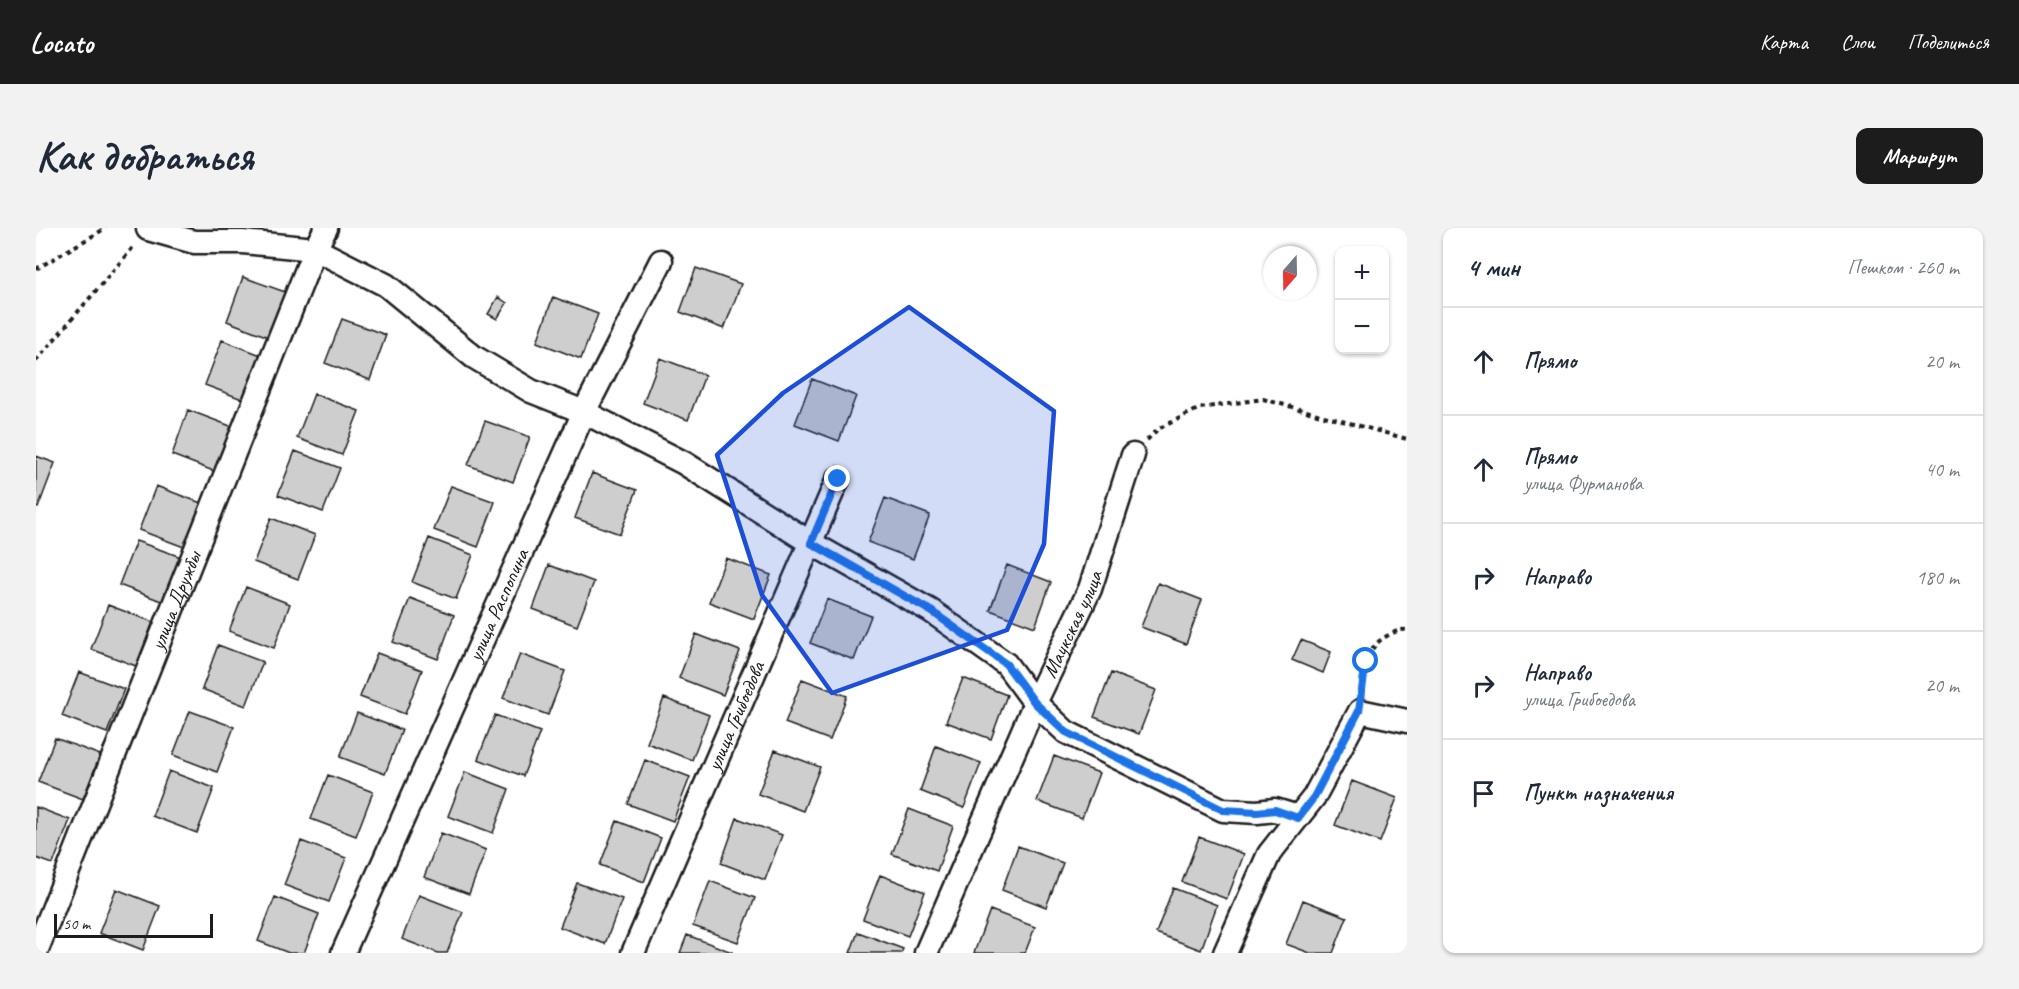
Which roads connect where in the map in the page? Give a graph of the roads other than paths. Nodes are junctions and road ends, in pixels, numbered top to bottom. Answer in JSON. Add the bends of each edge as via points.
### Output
{"nodes":[{"id":1,"x":326,"y":228,"type":"edge"},
{"id":2,"x":148,"y":229,"type":"edge"},
{"id":3,"x":315,"y":249,"type":"junction"},
{"id":4,"x":661,"y":261,"type":"dead end"},
{"id":5,"x":584,"y":412,"type":"junction"},
{"id":6,"x":1133,"y":455,"type":"road end"},
{"id":7,"x":838,"y":479,"type":"dead end"},
{"id":8,"x":811,"y":543,"type":"junction"},
{"id":9,"x":1035,"y":703,"type":"junction"},
{"id":10,"x":1407,"y":721,"type":"edge"},
{"id":11,"x":1298,"y":818,"type":"junction"},
{"id":12,"x":36,"y":952,"type":"edge"},
{"id":13,"x":343,"y":953,"type":"edge"},
{"id":14,"x":633,"y":953,"type":"edge"},
{"id":15,"x":926,"y":953,"type":"edge"},
{"id":16,"x":1225,"y":953,"type":"edge"}],
"edges":[{"from":1,"to":3,"type":"street","name":"улица Дружбы"},
{"from":2,"to":3,"type":"street","via":[[194,242]]},
{"from":3,"to":5,"type":"street","via":[[386,285],[474,357],[531,391]]},
{"from":3,"to":12,"type":"street","name":"улица Дружбы"},
{"from":4,"to":5,"type":"street","name":"улица Распопина"},
{"from":5,"to":8,"type":"street","via":[[684,463]]},
{"from":5,"to":13,"type":"street","name":"улица Распопина"},
{"from":6,"to":9,"type":"street","name":"Маукская улица","via":[[1090,589]]},
{"from":7,"to":8,"type":"street","name":"улица Грибоедова"},
{"from":8,"to":9,"type":"street","via":[[931,611],[1006,664]]},
{"from":8,"to":14,"type":"street","name":"улица Грибоедова"},
{"from":9,"to":11,"type":"street","via":[[1066,732],[1223,810],[1275,810]]},
{"from":9,"to":15,"type":"street","name":"Маукская улица"},
{"from":10,"to":11,"type":"street","via":[[1359,711],[1314,797]]},
{"from":11,"to":16,"type":"street","via":[[1269,854]]}]}
